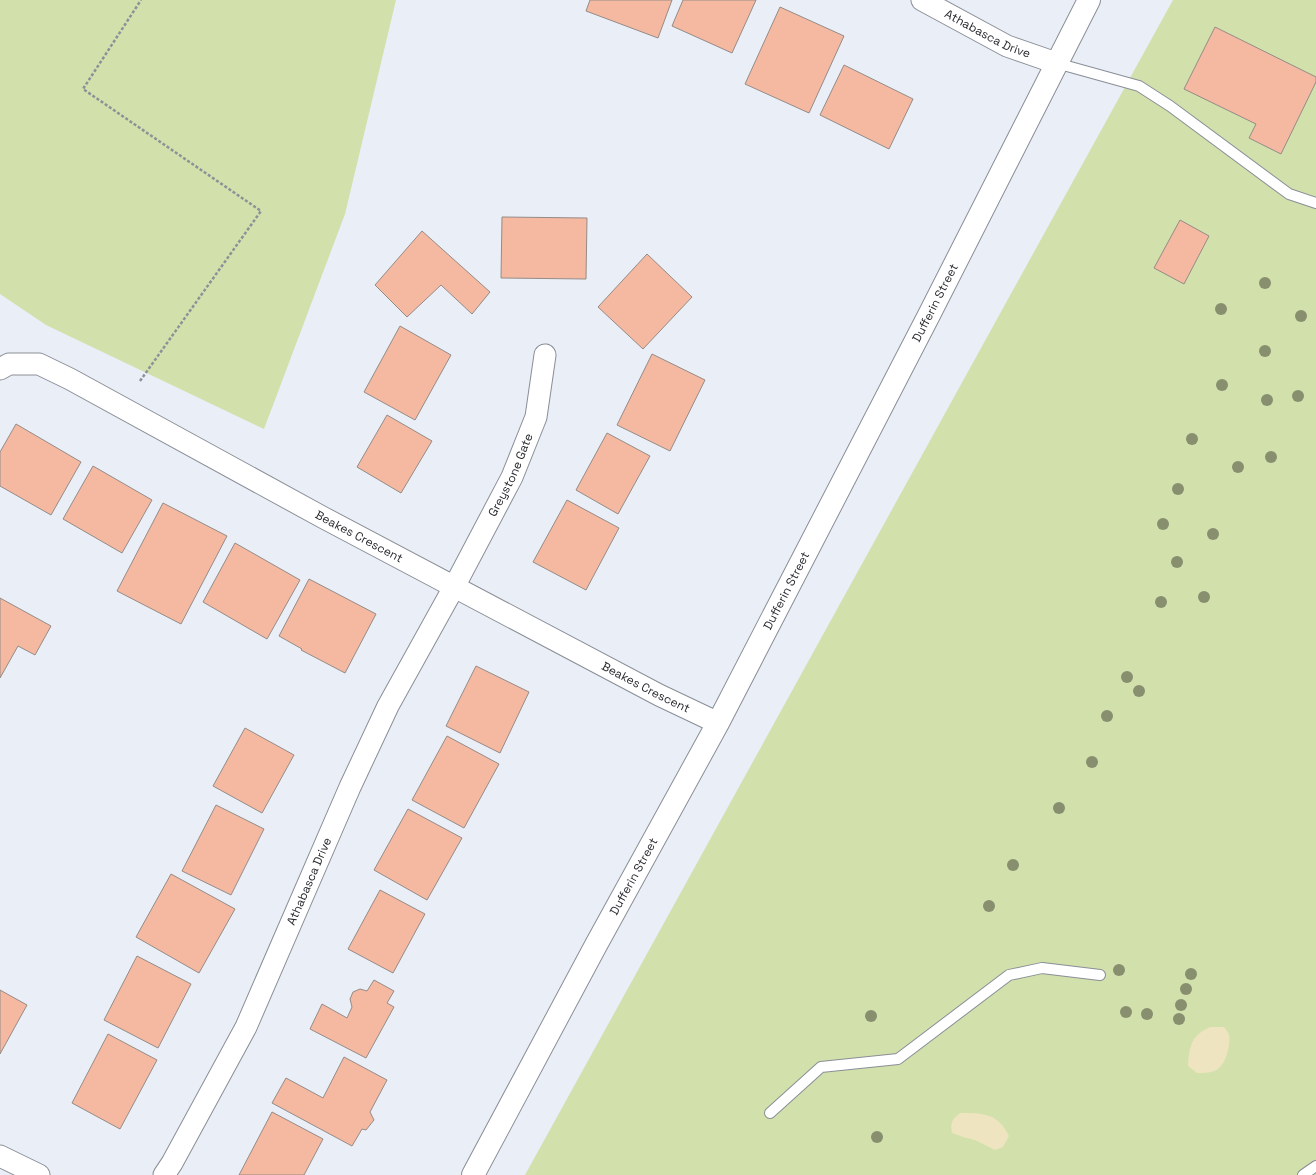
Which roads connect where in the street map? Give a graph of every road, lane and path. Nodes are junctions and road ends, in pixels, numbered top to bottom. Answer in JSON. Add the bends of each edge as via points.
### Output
{"nodes":[{"id":1,"x":141,"y":0,"type":"edge"},
{"id":2,"x":922,"y":0,"type":"edge"},
{"id":3,"x":1089,"y":0,"type":"edge"},
{"id":4,"x":1056,"y":63,"type":"junction"},
{"id":5,"x":1316,"y":203,"type":"edge"},
{"id":6,"x":545,"y":355,"type":"dead end"},
{"id":7,"x":0,"y":369,"type":"edge"},
{"id":8,"x":140,"y":381,"type":"dead end"},
{"id":9,"x":454,"y":587,"type":"junction"},
{"id":10,"x":718,"y":724,"type":"junction"},
{"id":11,"x":1100,"y":975,"type":"dead end"},
{"id":12,"x":770,"y":1113,"type":"dead end"},
{"id":13,"x":0,"y":1156,"type":"edge"},
{"id":14,"x":1316,"y":1166,"type":"edge"},
{"id":15,"x":39,"y":1175,"type":"edge"},
{"id":16,"x":164,"y":1175,"type":"edge"},
{"id":17,"x":473,"y":1175,"type":"edge"},
{"id":18,"x":1303,"y":1175,"type":"edge"}],
"edges":[{"from":1,"to":8,"type":"path","via":[[83,89],[261,211]]},
{"from":2,"to":4,"type":"street","name":"Athabasca Drive","via":[[1007,46]]},
{"from":3,"to":4,"type":"main road","name":"Dufferin Street"},
{"from":4,"to":5,"type":"lane","via":[[1139,86],[1289,194]]},
{"from":4,"to":10,"type":"main road","name":"Dufferin Street","via":[[929,316]]},
{"from":6,"to":9,"type":"street","name":"Greystone Gate","via":[[536,418],[512,477]]},
{"from":7,"to":9,"type":"street","name":"Beakes Crescent","via":[[9,364],[39,364]]},
{"from":9,"to":10,"type":"street","name":"Beakes Crescent"},
{"from":9,"to":16,"type":"street","name":"Athabasca Drive","via":[[388,706],[246,1027]]},
{"from":10,"to":17,"type":"main road","name":"Dufferin Street"},
{"from":11,"to":12,"type":"lane","via":[[1042,968],[1009,975],[898,1059],[822,1068]]},
{"from":13,"to":15,"type":"street"},
{"from":14,"to":18,"type":"lane"}]}
